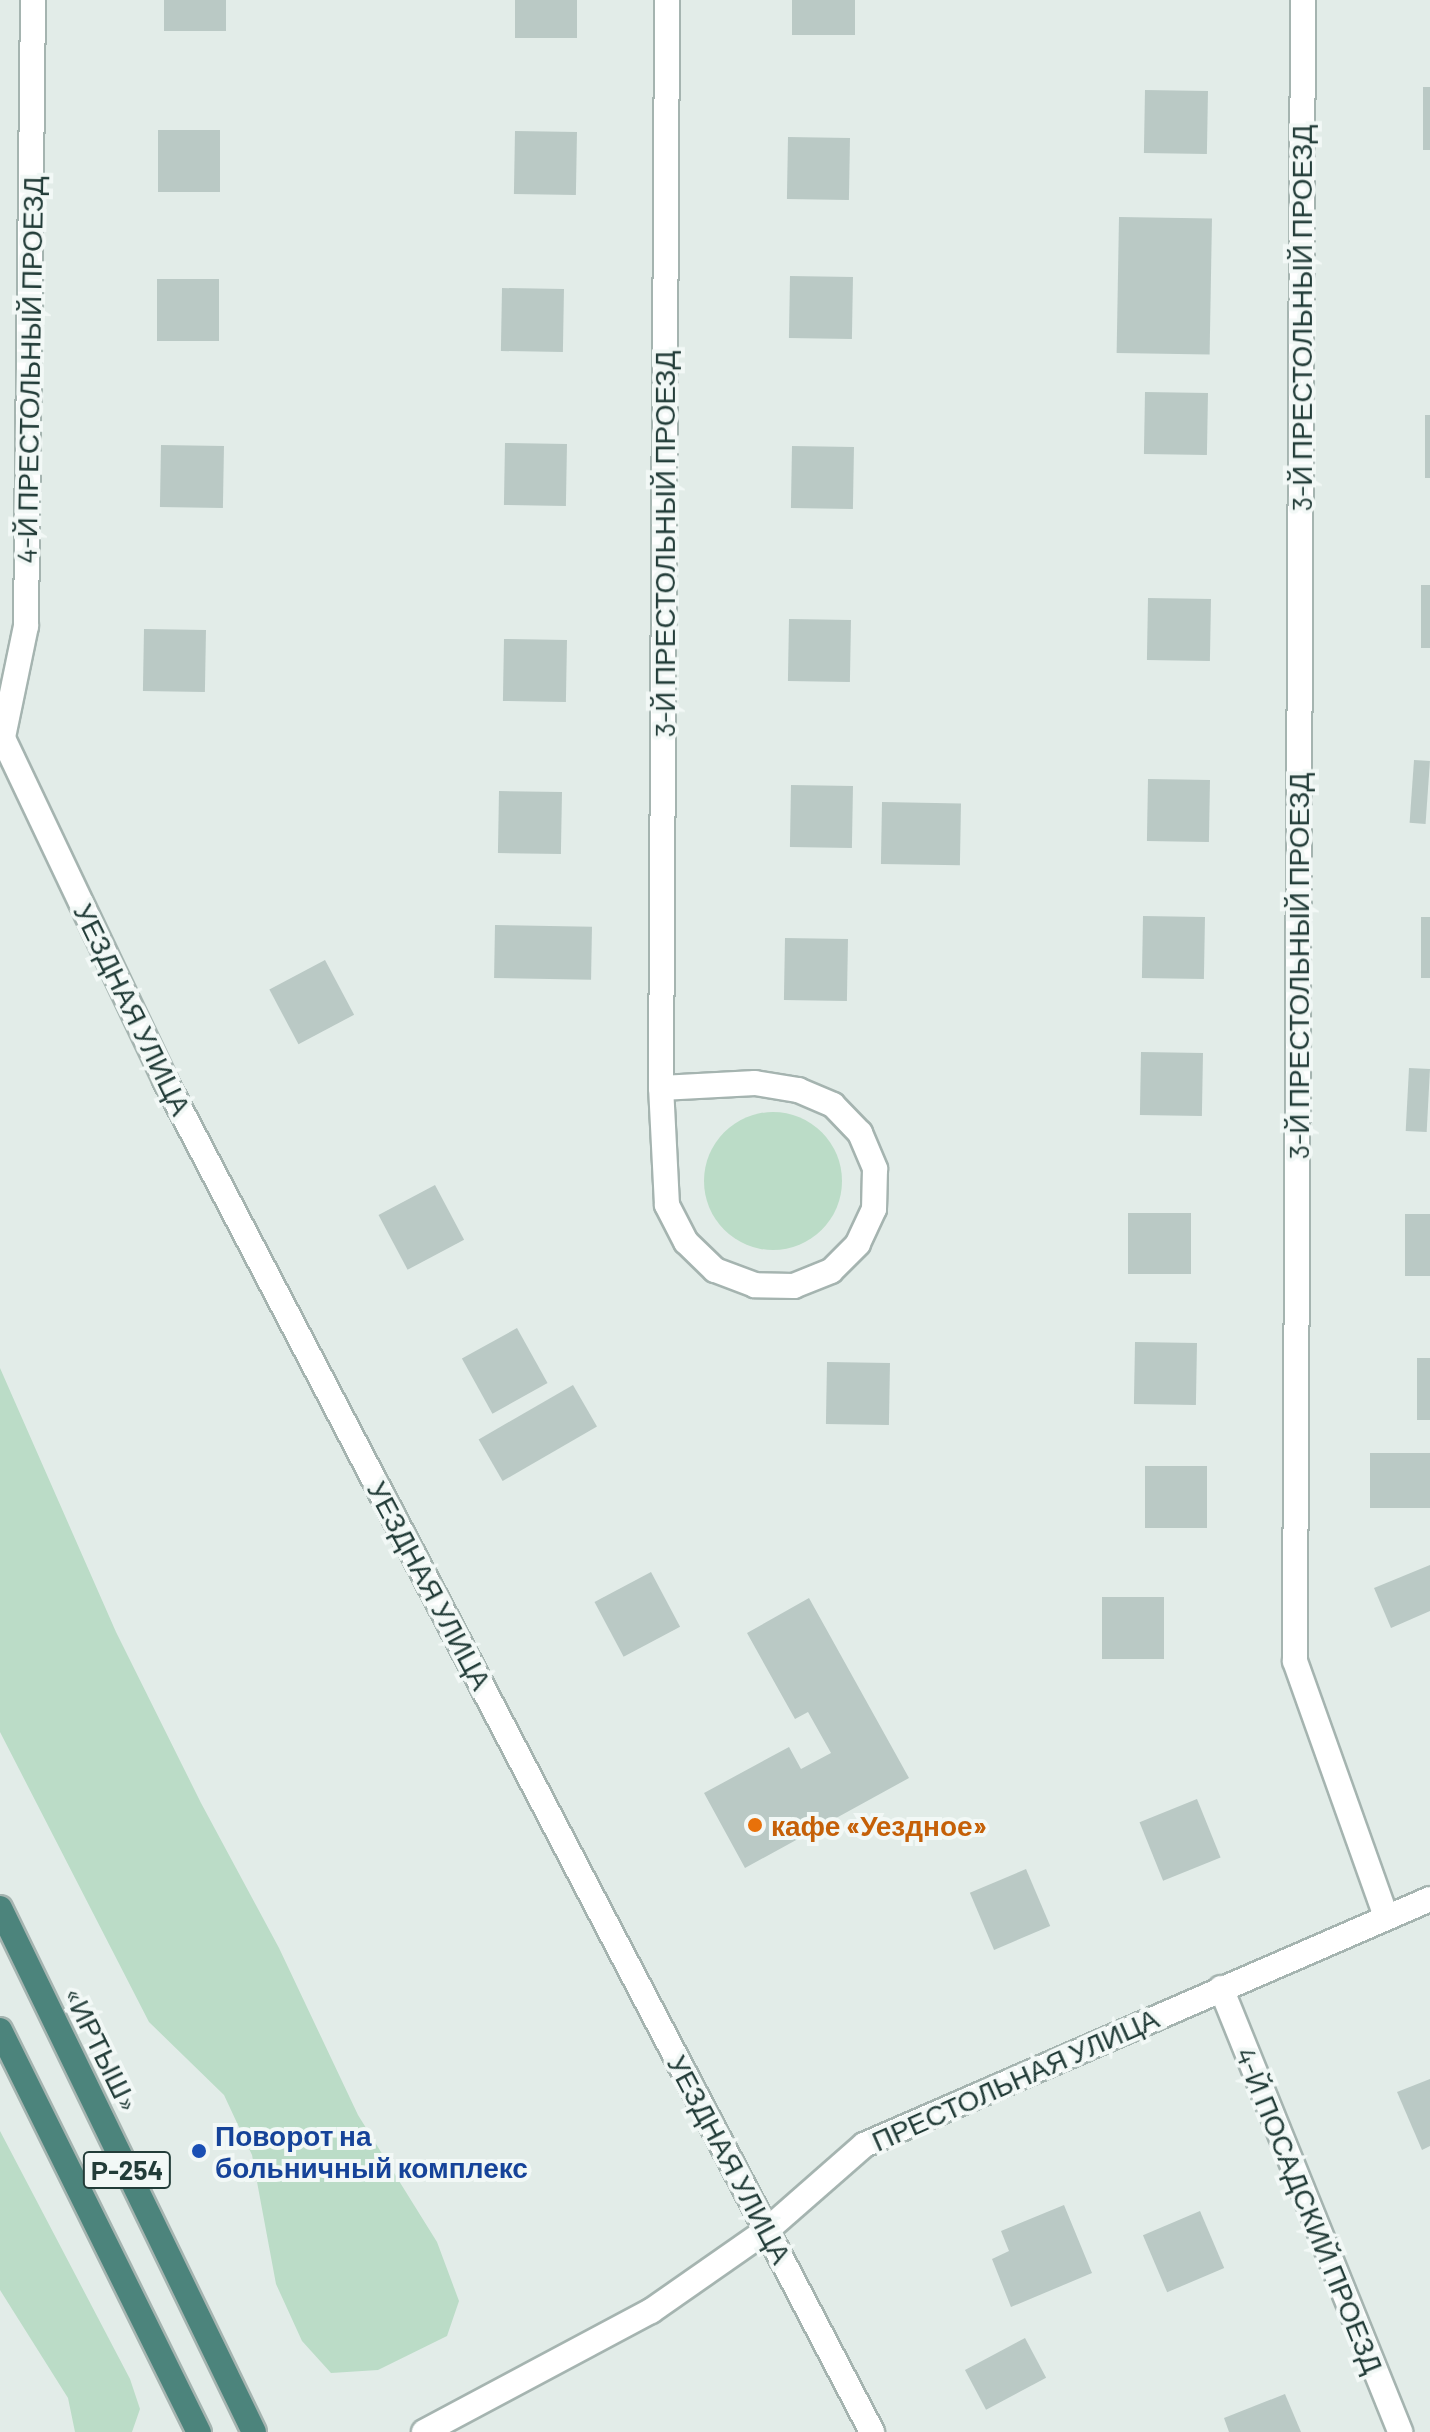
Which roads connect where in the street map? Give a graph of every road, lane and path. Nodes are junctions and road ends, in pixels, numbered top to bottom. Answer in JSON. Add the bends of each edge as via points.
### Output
{"nodes":[{"id":1,"x":33,"y":0,"type":"edge"},
{"id":2,"x":667,"y":0,"type":"edge"},
{"id":3,"x":1303,"y":0,"type":"edge"},
{"id":4,"x":1,"y":735,"type":"edge"},
{"id":5,"x":661,"y":1088,"type":"junction"},
{"id":6,"x":1430,"y":1899,"type":"edge"},
{"id":7,"x":0,"y":1908,"type":"edge"},
{"id":8,"x":1386,"y":1917,"type":"junction"},
{"id":9,"x":1221,"y":1988,"type":"junction"},
{"id":10,"x":0,"y":2030,"type":"edge"},
{"id":11,"x":767,"y":2230,"type":"junction"},
{"id":12,"x":199,"y":2432,"type":"edge"},
{"id":13,"x":254,"y":2432,"type":"edge"},
{"id":14,"x":424,"y":2432,"type":"edge"},
{"id":15,"x":872,"y":2432,"type":"edge"},
{"id":16,"x":1400,"y":2432,"type":"edge"}],
"edges":[{"from":1,"to":4,"type":"street","name":"4-Й ПРЕСТОЛЬНЫЙ ПРОЕЗД","via":[[26,626]]},
{"from":2,"to":5,"type":"street","name":"3-Й ПРЕСТОЛЬНЫЙ ПРОЕЗД"},
{"from":3,"to":8,"type":"street","name":"3-Й ПРЕСТОЛЬНЫЙ ПРОЕЗД","via":[[1295,1661]]},
{"from":4,"to":11,"type":"street","name":"УЕЗДНАЯ УЛИЦА","via":[[165,1080]]},
{"from":5,"to":5,"type":"street","name":"3-Й ПРЕСТОЛЬНЫЙ ПРОЕЗД","via":[[667,1205],[686,1242],[715,1270],[755,1285],[794,1286],[831,1271],[858,1244],[874,1209],[875,1169],[860,1133],[833,1105],[798,1090],[755,1083]]},
{"from":6,"to":8,"type":"street","name":"ПРЕСТОЛЬНАЯ УЛИЦА"},
{"from":7,"to":13,"type":"highway","name":"«ИРТЫШ»","number":"Р-254"},
{"from":8,"to":9,"type":"street","name":"ПРЕСТОЛЬНАЯ УЛИЦА"},
{"from":9,"to":11,"type":"street","name":"ПРЕСТОЛЬНАЯ УЛИЦА","via":[[864,2145]]},
{"from":9,"to":16,"type":"street","name":"4-Й ПОСАДСКИЙ ПРОЕЗД"},
{"from":10,"to":12,"type":"highway","number":"Р-254"},
{"from":11,"to":14,"type":"street","name":"ПРЕСТОЛЬНАЯ УЛИЦА","via":[[651,2311]]},
{"from":11,"to":15,"type":"street","name":"УЕЗДНАЯ УЛИЦА"}]}
